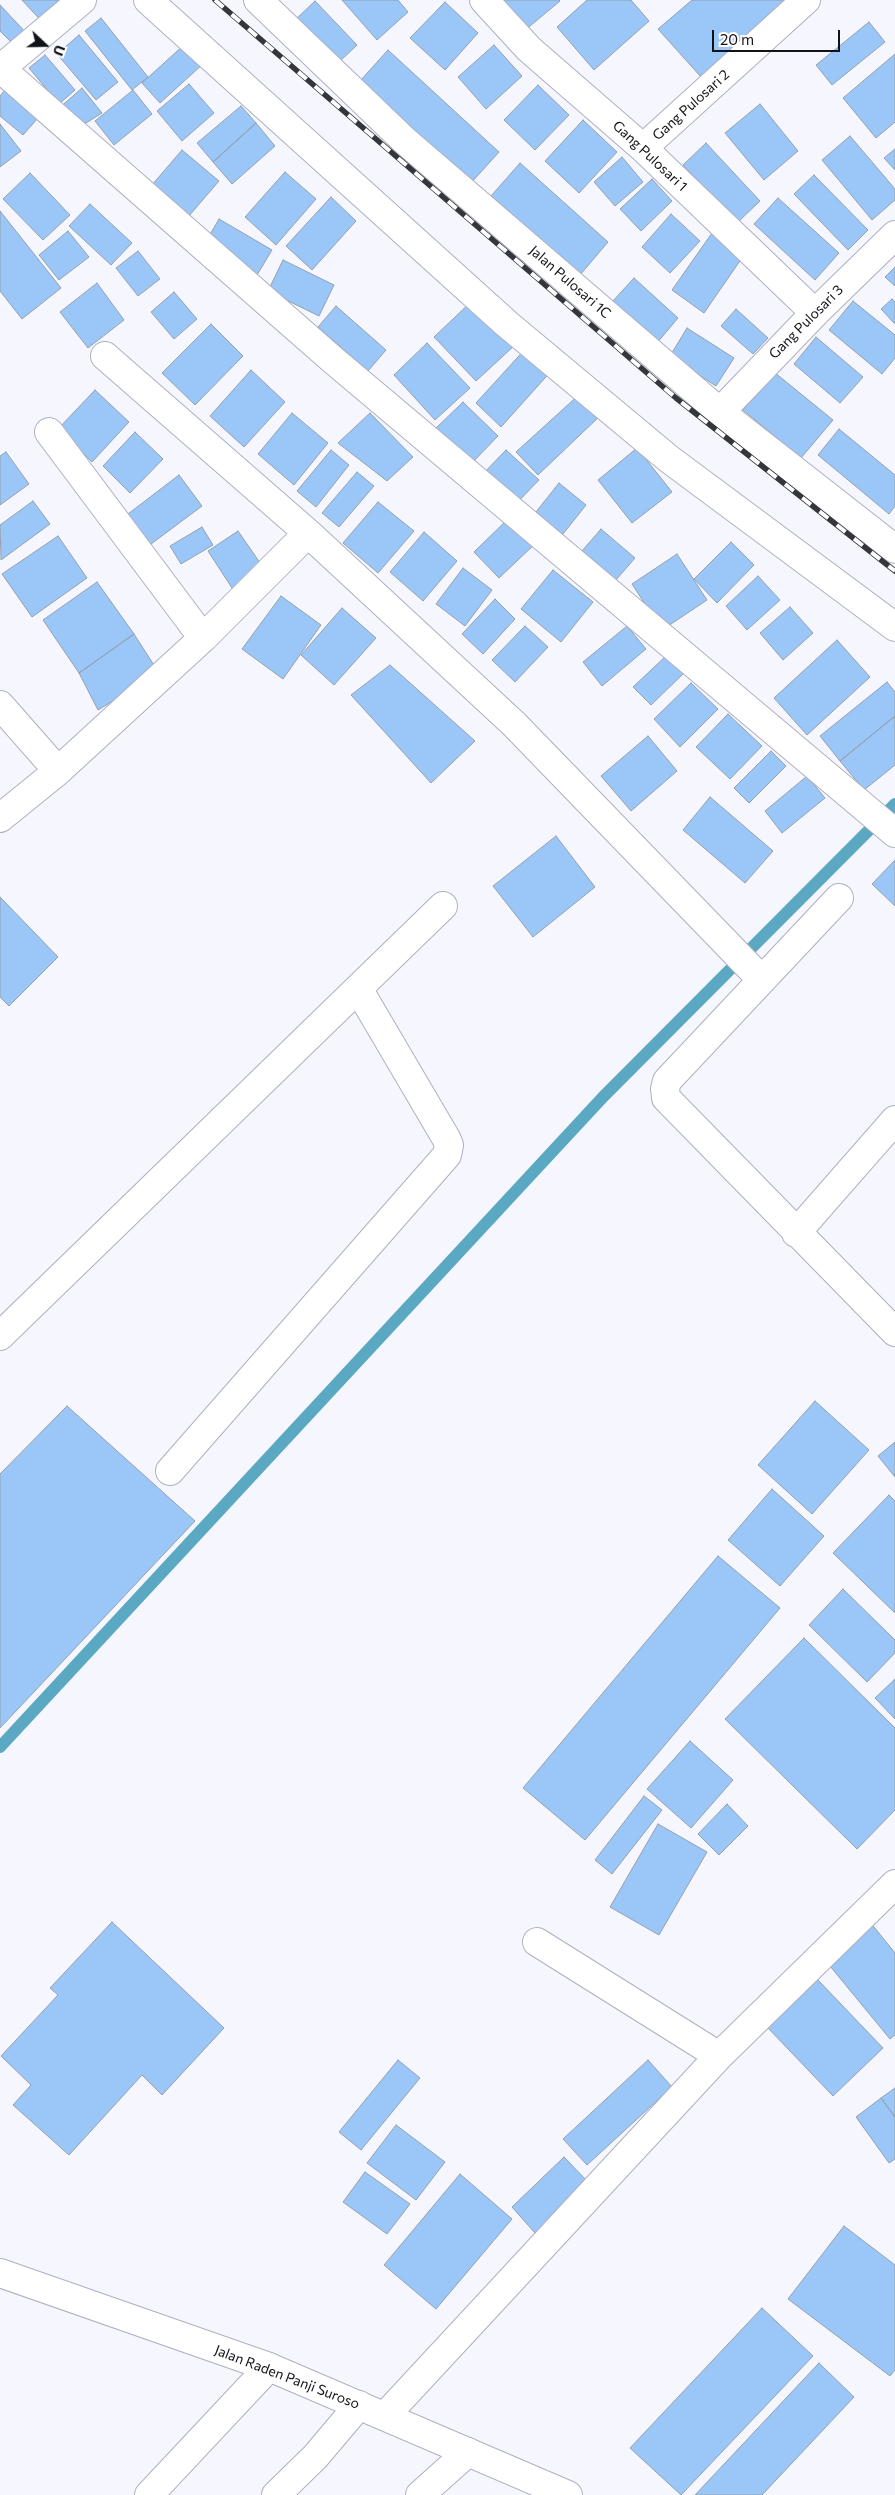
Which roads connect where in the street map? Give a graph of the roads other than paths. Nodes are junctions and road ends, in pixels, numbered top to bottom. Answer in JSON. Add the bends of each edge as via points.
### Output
{"nodes":[{"id":1,"x":82,"y":0,"type":"edge"},
{"id":2,"x":148,"y":0,"type":"edge"},
{"id":3,"x":258,"y":0,"type":"edge"},
{"id":4,"x":484,"y":0,"type":"edge"},
{"id":5,"x":806,"y":0,"type":"edge"},
{"id":6,"x":0,"y":68,"type":"edge"},
{"id":7,"x":643,"y":148,"type":"junction"},
{"id":8,"x":895,"y":235,"type":"edge"},
{"id":9,"x":815,"y":312,"type":"junction"},
{"id":10,"x":105,"y":356,"type":"dead end"},
{"id":11,"x":720,"y":412,"type":"junction"},
{"id":12,"x":49,"y":432,"type":"dead end"},
{"id":13,"x":308,"y":533,"type":"junction"},
{"id":14,"x":895,"y":549,"type":"edge"},
{"id":15,"x":895,"y":627,"type":"edge"},
{"id":16,"x":203,"y":638,"type":"junction"},
{"id":17,"x":0,"y":705,"type":"edge"},
{"id":18,"x":58,"y":771,"type":"junction"},
{"id":19,"x":0,"y":818,"type":"edge"},
{"id":20,"x":891,"y":830,"type":"edge"},
{"id":21,"x":839,"y":898,"type":"dead end"},
{"id":22,"x":444,"y":906,"type":"dead end"},
{"id":23,"x":745,"y":963,"type":"junction"},
{"id":24,"x":359,"y":990,"type":"junction"},
{"id":25,"x":895,"y":1120,"type":"edge"},
{"id":26,"x":796,"y":1233,"type":"junction"},
{"id":27,"x":895,"y":1332,"type":"edge"},
{"id":28,"x":0,"y":1336,"type":"edge"},
{"id":29,"x":170,"y":1471,"type":"dead end"},
{"id":30,"x":895,"y":1884,"type":"edge"},
{"id":31,"x":537,"y":1942,"type":"dead end"},
{"id":32,"x":719,"y":2056,"type":"junction"},
{"id":33,"x":0,"y":2273,"type":"edge"},
{"id":34,"x":269,"y":2368,"type":"junction"},
{"id":35,"x":360,"y":2405,"type":"junction"},
{"id":36,"x":385,"y":2416,"type":"junction"},
{"id":37,"x":468,"y":2452,"type":"junction"},
{"id":38,"x":149,"y":2495,"type":"edge"},
{"id":39,"x":276,"y":2495,"type":"edge"},
{"id":40,"x":420,"y":2495,"type":"edge"},
{"id":41,"x":568,"y":2495,"type":"edge"}],
"edges":[{"from":1,"to":6,"type":"main road"},
{"from":2,"to":15,"type":"main road","via":[[515,330],[669,459]]},
{"from":3,"to":11,"type":"main road","name":"Jalan Pulosari 1C","via":[[404,140]]},
{"from":4,"to":7,"type":"main road","name":"Gang Pulosari 1","via":[[529,49]]},
{"from":5,"to":7,"type":"main road","name":"Gang Pulosari 2"},
{"from":6,"to":20,"type":"main road","via":[[333,360]]},
{"from":7,"to":9,"type":"main road","name":"Gang Pulosari 1"},
{"from":8,"to":9,"type":"main road","name":"Gang Pulosari 3"},
{"from":9,"to":11,"type":"main road","name":"Gang Pulosari 3"},
{"from":10,"to":13,"type":"main road"},
{"from":11,"to":14,"type":"main road","name":"Jalan Pulosari 1C"},
{"from":12,"to":16,"type":"main road"},
{"from":13,"to":16,"type":"main road"},
{"from":13,"to":23,"type":"main road","via":[[514,724]]},
{"from":16,"to":18,"type":"main road"},
{"from":17,"to":18,"type":"main road"},
{"from":18,"to":19,"type":"main road"},
{"from":21,"to":23,"type":"main road"},
{"from":22,"to":24,"type":"main road"},
{"from":23,"to":26,"type":"main road","via":[[667,1081],[666,1098]]},
{"from":24,"to":28,"type":"main road"},
{"from":24,"to":29,"type":"main road","via":[[446,1138],[449,1145],[447,1154]]},
{"from":25,"to":26,"type":"main road"},
{"from":26,"to":27,"type":"main road"},
{"from":30,"to":32,"type":"main road"},
{"from":31,"to":32,"type":"main road"},
{"from":32,"to":36,"type":"main road"},
{"from":33,"to":34,"type":"main road","name":"Jalan Raden Panji Suroso"},
{"from":34,"to":35,"type":"main road","name":"Jalan Raden Panji Suroso"},
{"from":34,"to":38,"type":"main road"},
{"from":35,"to":36,"type":"main road","name":"Jalan Raden Panji Suroso"},
{"from":35,"to":39,"type":"main road","via":[[315,2457]]},
{"from":36,"to":37,"type":"main road","name":"Jalan Raden Panji Suroso"},
{"from":37,"to":40,"type":"main road"},
{"from":37,"to":41,"type":"main road","name":"Jalan Raden Panji Suroso"}]}
